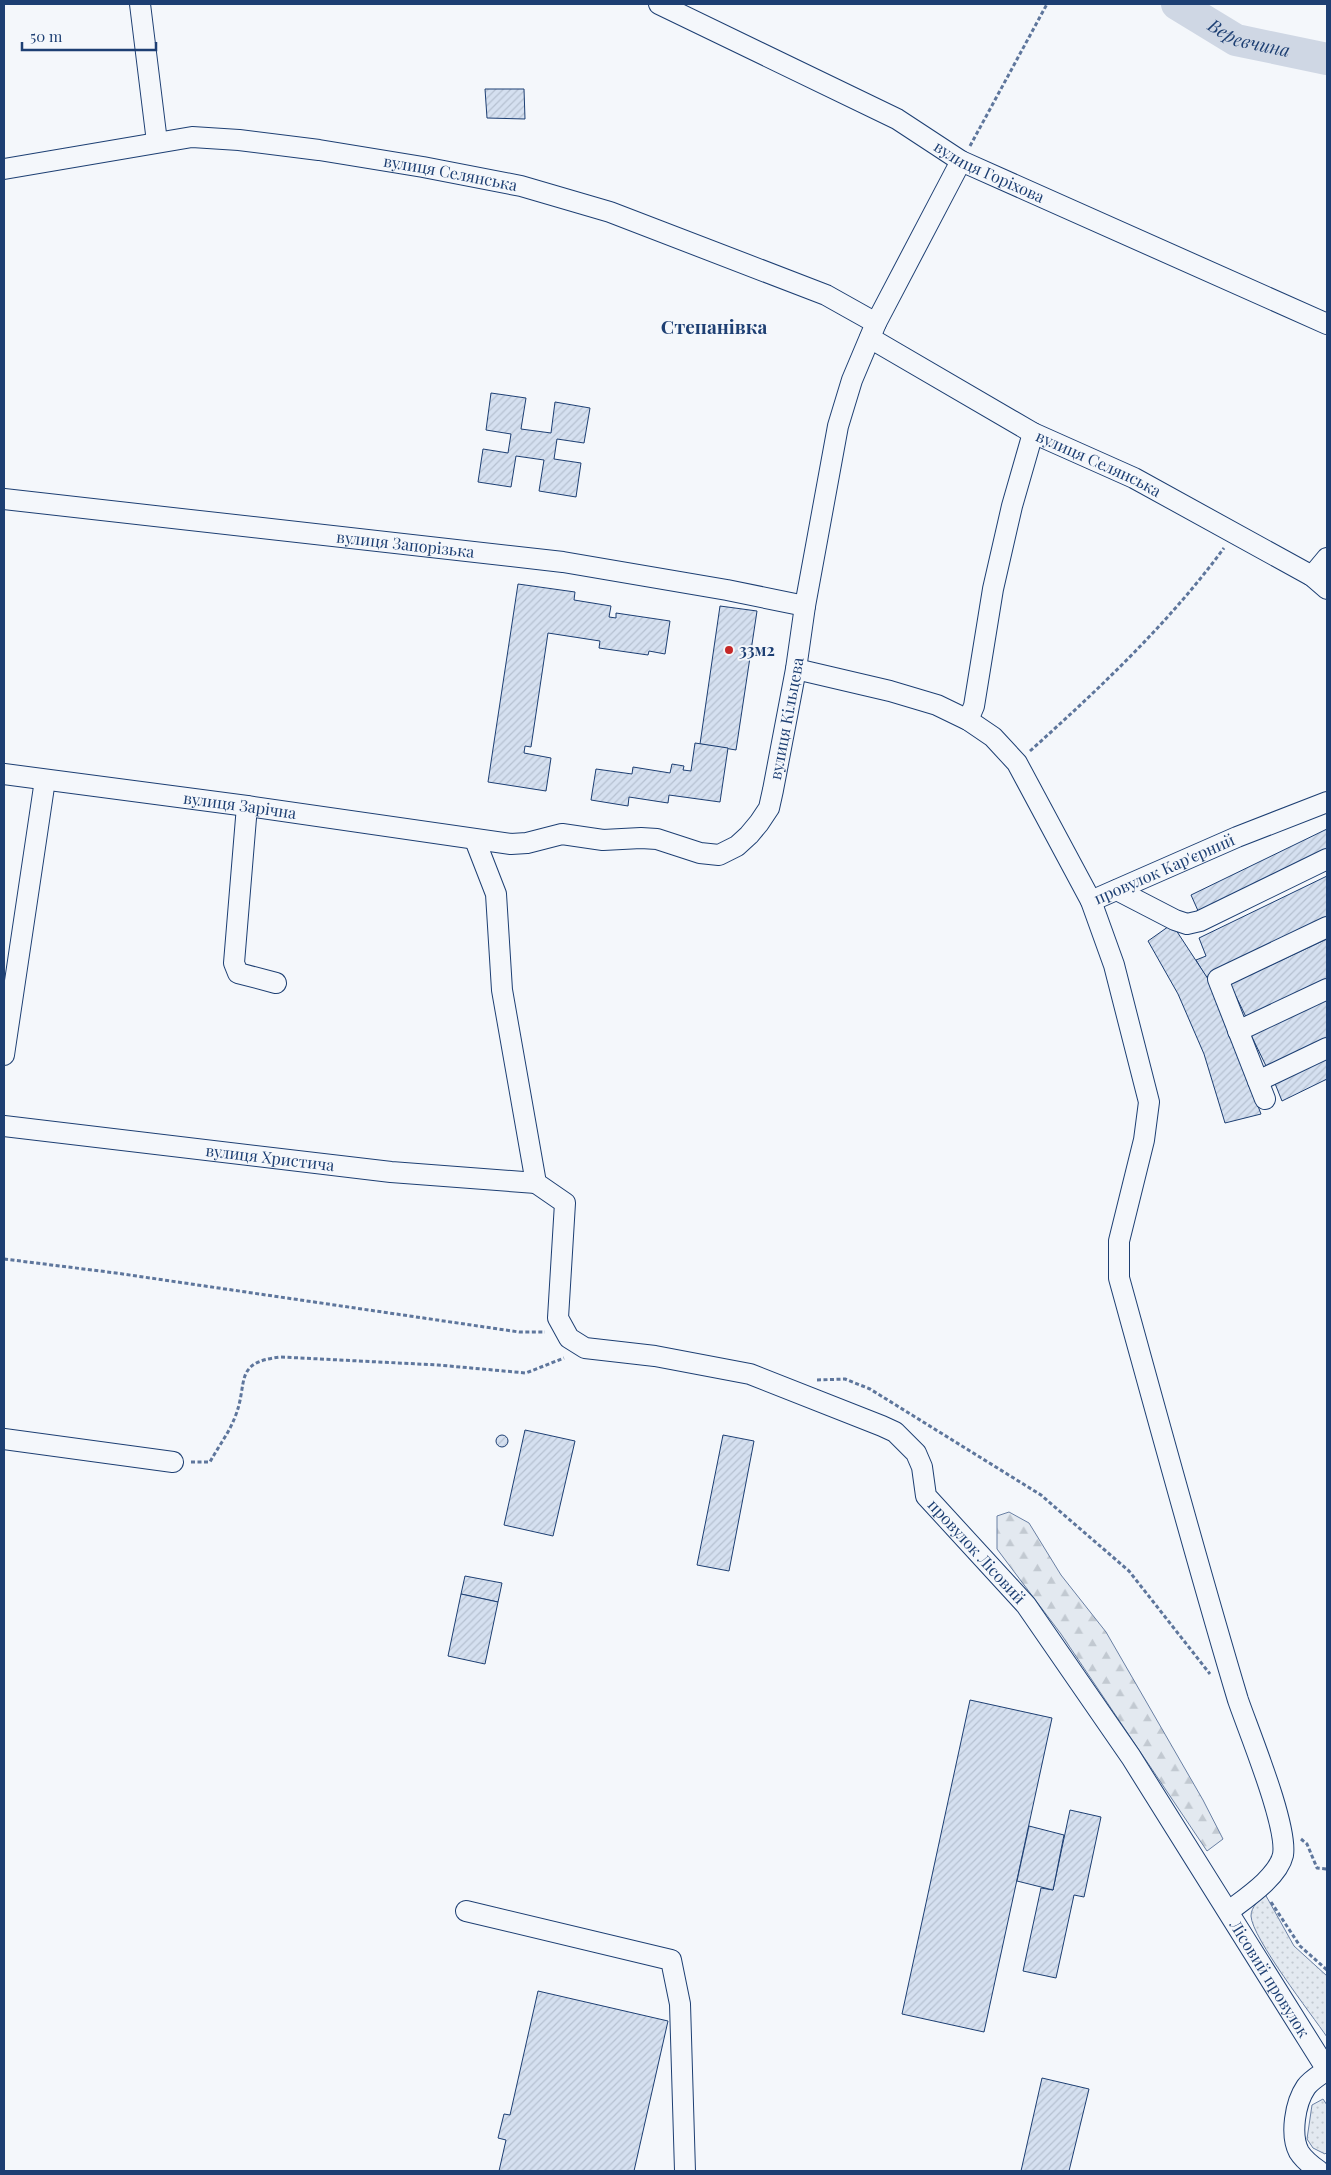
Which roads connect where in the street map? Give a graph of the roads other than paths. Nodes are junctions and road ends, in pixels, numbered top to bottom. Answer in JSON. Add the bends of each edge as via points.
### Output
{"nodes":[{"id":1,"x":140,"y":4,"type":"edge"},
{"id":2,"x":660,"y":4,"type":"edge"},
{"id":3,"x":157,"y":142,"type":"junction"},
{"id":4,"x":961,"y":161,"type":"junction"},
{"id":5,"x":4,"y":169,"type":"edge"},
{"id":6,"x":1327,"y":324,"type":"edge"},
{"id":7,"x":873,"y":330,"type":"junction"},
{"id":8,"x":1033,"y":433,"type":"junction"},
{"id":9,"x":4,"y":499,"type":"edge"},
{"id":10,"x":1327,"y":558,"type":"edge"},
{"id":11,"x":1320,"y":582,"type":"edge"},
{"id":12,"x":805,"y":606,"type":"junction"},
{"id":13,"x":796,"y":669,"type":"junction"},
{"id":14,"x":968,"y":720,"type":"junction"},
{"id":15,"x":4,"y":774,"type":"edge"},
{"id":16,"x":45,"y":780,"type":"junction"},
{"id":17,"x":1327,"y":802,"type":"edge"},
{"id":18,"x":247,"y":806,"type":"junction"},
{"id":19,"x":475,"y":840,"type":"junction"},
{"id":20,"x":1327,"y":859,"type":"edge"},
{"id":21,"x":1117,"y":890,"type":"junction"},
{"id":22,"x":1091,"y":901,"type":"junction"},
{"id":23,"x":1327,"y":927,"type":"edge"},
{"id":24,"x":276,"y":983,"type":"dead end"},
{"id":25,"x":1327,"y":989,"type":"edge"},
{"id":26,"x":1238,"y":1031,"type":"junction"},
{"id":27,"x":1327,"y":1048,"type":"edge"},
{"id":28,"x":4,"y":1055,"type":"edge"},
{"id":29,"x":4,"y":1126,"type":"edge"},
{"id":30,"x":536,"y":1183,"type":"junction"},
{"id":31,"x":4,"y":1439,"type":"edge"},
{"id":32,"x":172,"y":1462,"type":"road end"},
{"id":33,"x":466,"y":1911,"type":"dead end"},
{"id":34,"x":1229,"y":1912,"type":"junction"},
{"id":35,"x":1327,"y":2070,"type":"edge"},
{"id":36,"x":686,"y":2171,"type":"edge"},
{"id":37,"x":1319,"y":2171,"type":"edge"}],
"edges":[{"from":1,"to":3,"type":"street"},
{"from":2,"to":4,"type":"street","name":"вулиця Горіхова","via":[[897,119]]},
{"from":3,"to":5,"type":"street","name":"вулиця Селянська"},
{"from":3,"to":7,"type":"street","name":"вулиця Селянська","via":[[192,138],[257,142],[521,186],[610,212],[826,295]]},
{"from":4,"to":6,"type":"street","name":"вулиця Горіхова"},
{"from":4,"to":7,"type":"street","name":"вулиця Кільцева"},
{"from":7,"to":8,"type":"street","name":"вулиця Селянська"},
{"from":7,"to":12,"type":"street","name":"вулиця Кільцева","via":[[852,380],[838,426]]},
{"from":8,"to":11,"type":"street","name":"вулиця Селянська","via":[[1134,478]]},
{"from":8,"to":14,"type":"street","via":[[993,589],[974,706]]},
{"from":9,"to":12,"type":"street","name":"вулиця Запорізька","via":[[563,562]]},
{"from":10,"to":11,"type":"street"},
{"from":12,"to":13,"type":"street","name":"вулиця Кільцева"},
{"from":13,"to":14,"type":"street","name":"провулок Кар'єрний","via":[[890,691],[937,705]]},
{"from":13,"to":19,"type":"street","name":"вулиця Кільцева","via":[[768,808],[749,836],[737,846],[719,855],[641,838],[602,840],[562,834],[527,844]]},
{"from":14,"to":22,"type":"street","name":"провулок Кар'єрний","via":[[993,737],[1017,763]]},
{"from":15,"to":16,"type":"street","name":"вулиця Зарічна"},
{"from":16,"to":18,"type":"street","name":"вулиця Зарічна"},
{"from":16,"to":28,"type":"street"},
{"from":17,"to":21,"type":"street","name":"провулок Кар'єрний","via":[[1237,837]]},
{"from":18,"to":19,"type":"street","name":"вулиця Зарічна"},
{"from":18,"to":24,"type":"street","via":[[234,963],[238,973]]},
{"from":19,"to":30,"type":"street","via":[[496,894],[502,990]]},
{"from":20,"to":21,"type":"street","via":[[1200,921],[1187,924]]},
{"from":21,"to":22,"type":"street","name":"провулок Кар'єрний"},
{"from":22,"to":34,"type":"street","via":[[1114,965],[1149,1102],[1144,1140],[1120,1241],[1119,1278],[1239,1700],[1282,1833],[1282,1857],[1277,1867],[1260,1887]]},
{"from":23,"to":26,"type":"street","via":[[1218,979]]},
{"from":25,"to":26,"type":"street"},
{"from":26,"to":27,"type":"street","via":[[1261,1090]]},
{"from":29,"to":30,"type":"street","name":"вулиця Христича","via":[[391,1172]]},
{"from":30,"to":34,"type":"street","name":"провулок Лісовий","via":[[565,1202],[558,1318],[564,1332],[576,1344],[750,1374],[882,1426],[908,1443],[922,1467],[926,1496],[1026,1604],[1131,1757],[1188,1852]]},
{"from":31,"to":32,"type":"street"},
{"from":33,"to":36,"type":"street","via":[[670,1960],[680,2004]]},
{"from":34,"to":35,"type":"street","name":"Лісовий провулок"},
{"from":35,"to":37,"type":"street","via":[[1306,2087],[1295,2125],[1300,2153]]}]}
